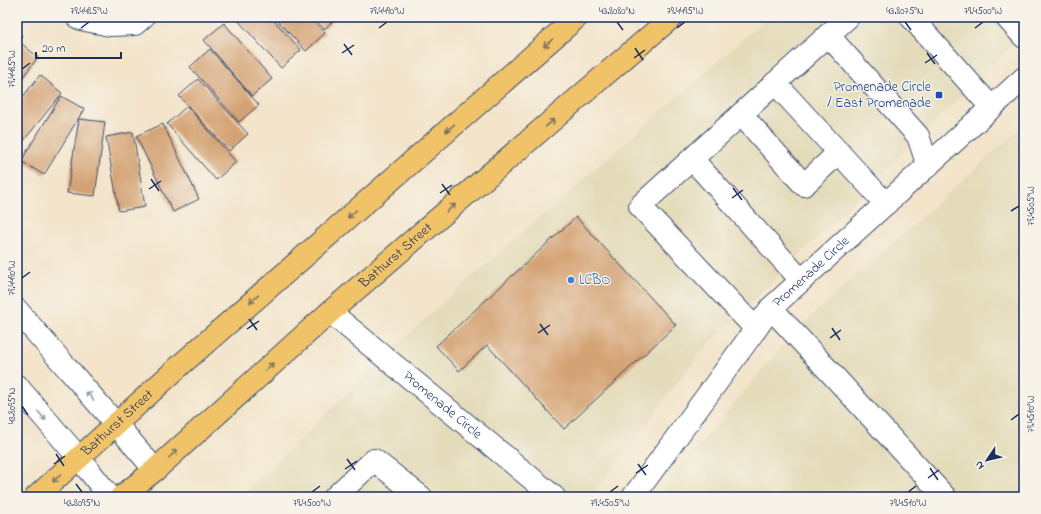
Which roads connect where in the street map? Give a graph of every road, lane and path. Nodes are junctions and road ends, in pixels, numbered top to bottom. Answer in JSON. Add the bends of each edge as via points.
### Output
{"nodes":[{"id":1,"x":77,"y":17,"type":"edge"},
{"id":2,"x":143,"y":17,"type":"edge"},
{"id":3,"x":577,"y":17,"type":"edge"},
{"id":4,"x":672,"y":17,"type":"edge"},
{"id":5,"x":848,"y":17,"type":"edge"},
{"id":6,"x":911,"y":17,"type":"edge"},
{"id":7,"x":1006,"y":17,"type":"edge"},
{"id":8,"x":828,"y":36,"type":"junction"},
{"id":9,"x":1024,"y":37,"type":"edge"},
{"id":10,"x":1024,"y":78,"type":"edge"},
{"id":11,"x":775,"y":83,"type":"junction"},
{"id":12,"x":991,"y":107,"type":"junction"},
{"id":13,"x":741,"y":114,"type":"junction"},
{"id":14,"x":839,"y":152,"type":"junction"},
{"id":15,"x":692,"y":159,"type":"junction"},
{"id":16,"x":928,"y":166,"type":"junction"},
{"id":17,"x":886,"y":204,"type":"junction"},
{"id":18,"x":801,"y":280,"type":"junction"},
{"id":19,"x":771,"y":308,"type":"junction"},
{"id":20,"x":17,"y":310,"type":"edge"},
{"id":21,"x":330,"y":312,"type":"junction"},
{"id":22,"x":756,"y":329,"type":"junction"},
{"id":23,"x":17,"y":386,"type":"edge"},
{"id":24,"x":117,"y":424,"type":"junction"},
{"id":25,"x":79,"y":458,"type":"junction"},
{"id":26,"x":155,"y":470,"type":"junction"},
{"id":27,"x":36,"y":497,"type":"edge"},
{"id":28,"x":110,"y":497,"type":"edge"},
{"id":29,"x":121,"y":497,"type":"edge"},
{"id":30,"x":335,"y":497,"type":"edge"},
{"id":31,"x":421,"y":497,"type":"edge"},
{"id":32,"x":554,"y":497,"type":"edge"},
{"id":33,"x":633,"y":497,"type":"edge"},
{"id":34,"x":945,"y":497,"type":"edge"}],
"edges":[{"from":1,"to":2,"type":"street","via":[[110,25],[135,24]]},
{"from":3,"to":24,"type":"main road","name":"Bathurst Street","one_way":true,"via":[[185,360]]},
{"from":21,"to":4,"type":"main road","name":"Bathurst Street","one_way":true},
{"from":5,"to":8,"type":"street"},
{"from":6,"to":12,"type":"street"},
{"from":7,"to":9,"type":"street"},
{"from":8,"to":11,"type":"street"},
{"from":8,"to":16,"type":"street","via":[[918,136]]},
{"from":10,"to":12,"type":"street","name":"Promenade Circle"},
{"from":11,"to":13,"type":"street"},
{"from":11,"to":14,"type":"street"},
{"from":12,"to":16,"type":"street","name":"Promenade Circle"},
{"from":13,"to":14,"type":"street","via":[[804,185]]},
{"from":13,"to":15,"type":"street"},
{"from":14,"to":17,"type":"street"},
{"from":15,"to":18,"type":"street"},
{"from":15,"to":22,"type":"street","via":[[640,206]]},
{"from":16,"to":17,"type":"street","name":"Promenade Circle"},
{"from":17,"to":18,"type":"street","name":"Promenade Circle"},
{"from":18,"to":19,"type":"street","name":"Promenade Circle"},
{"from":19,"to":22,"type":"street","name":"Promenade Circle"},
{"from":19,"to":34,"type":"street"},
{"from":24,"to":20,"type":"street","one_way":true},
{"from":26,"to":21,"type":"main road","name":"Bathurst Street","one_way":true},
{"from":21,"to":32,"type":"street","name":"Promenade Circle"},
{"from":22,"to":33,"type":"street","name":"Promenade Circle"},
{"from":23,"to":25,"type":"street","one_way":true},
{"from":24,"to":25,"type":"main road","name":"Bathurst Street"},
{"from":24,"to":26,"type":"street"},
{"from":25,"to":27,"type":"main road","name":"Bathurst Street","one_way":true},
{"from":25,"to":28,"type":"street"},
{"from":26,"to":29,"type":"main road","name":"Bathurst Street"},
{"from":30,"to":31,"type":"street","via":[[374,460]]}]}
